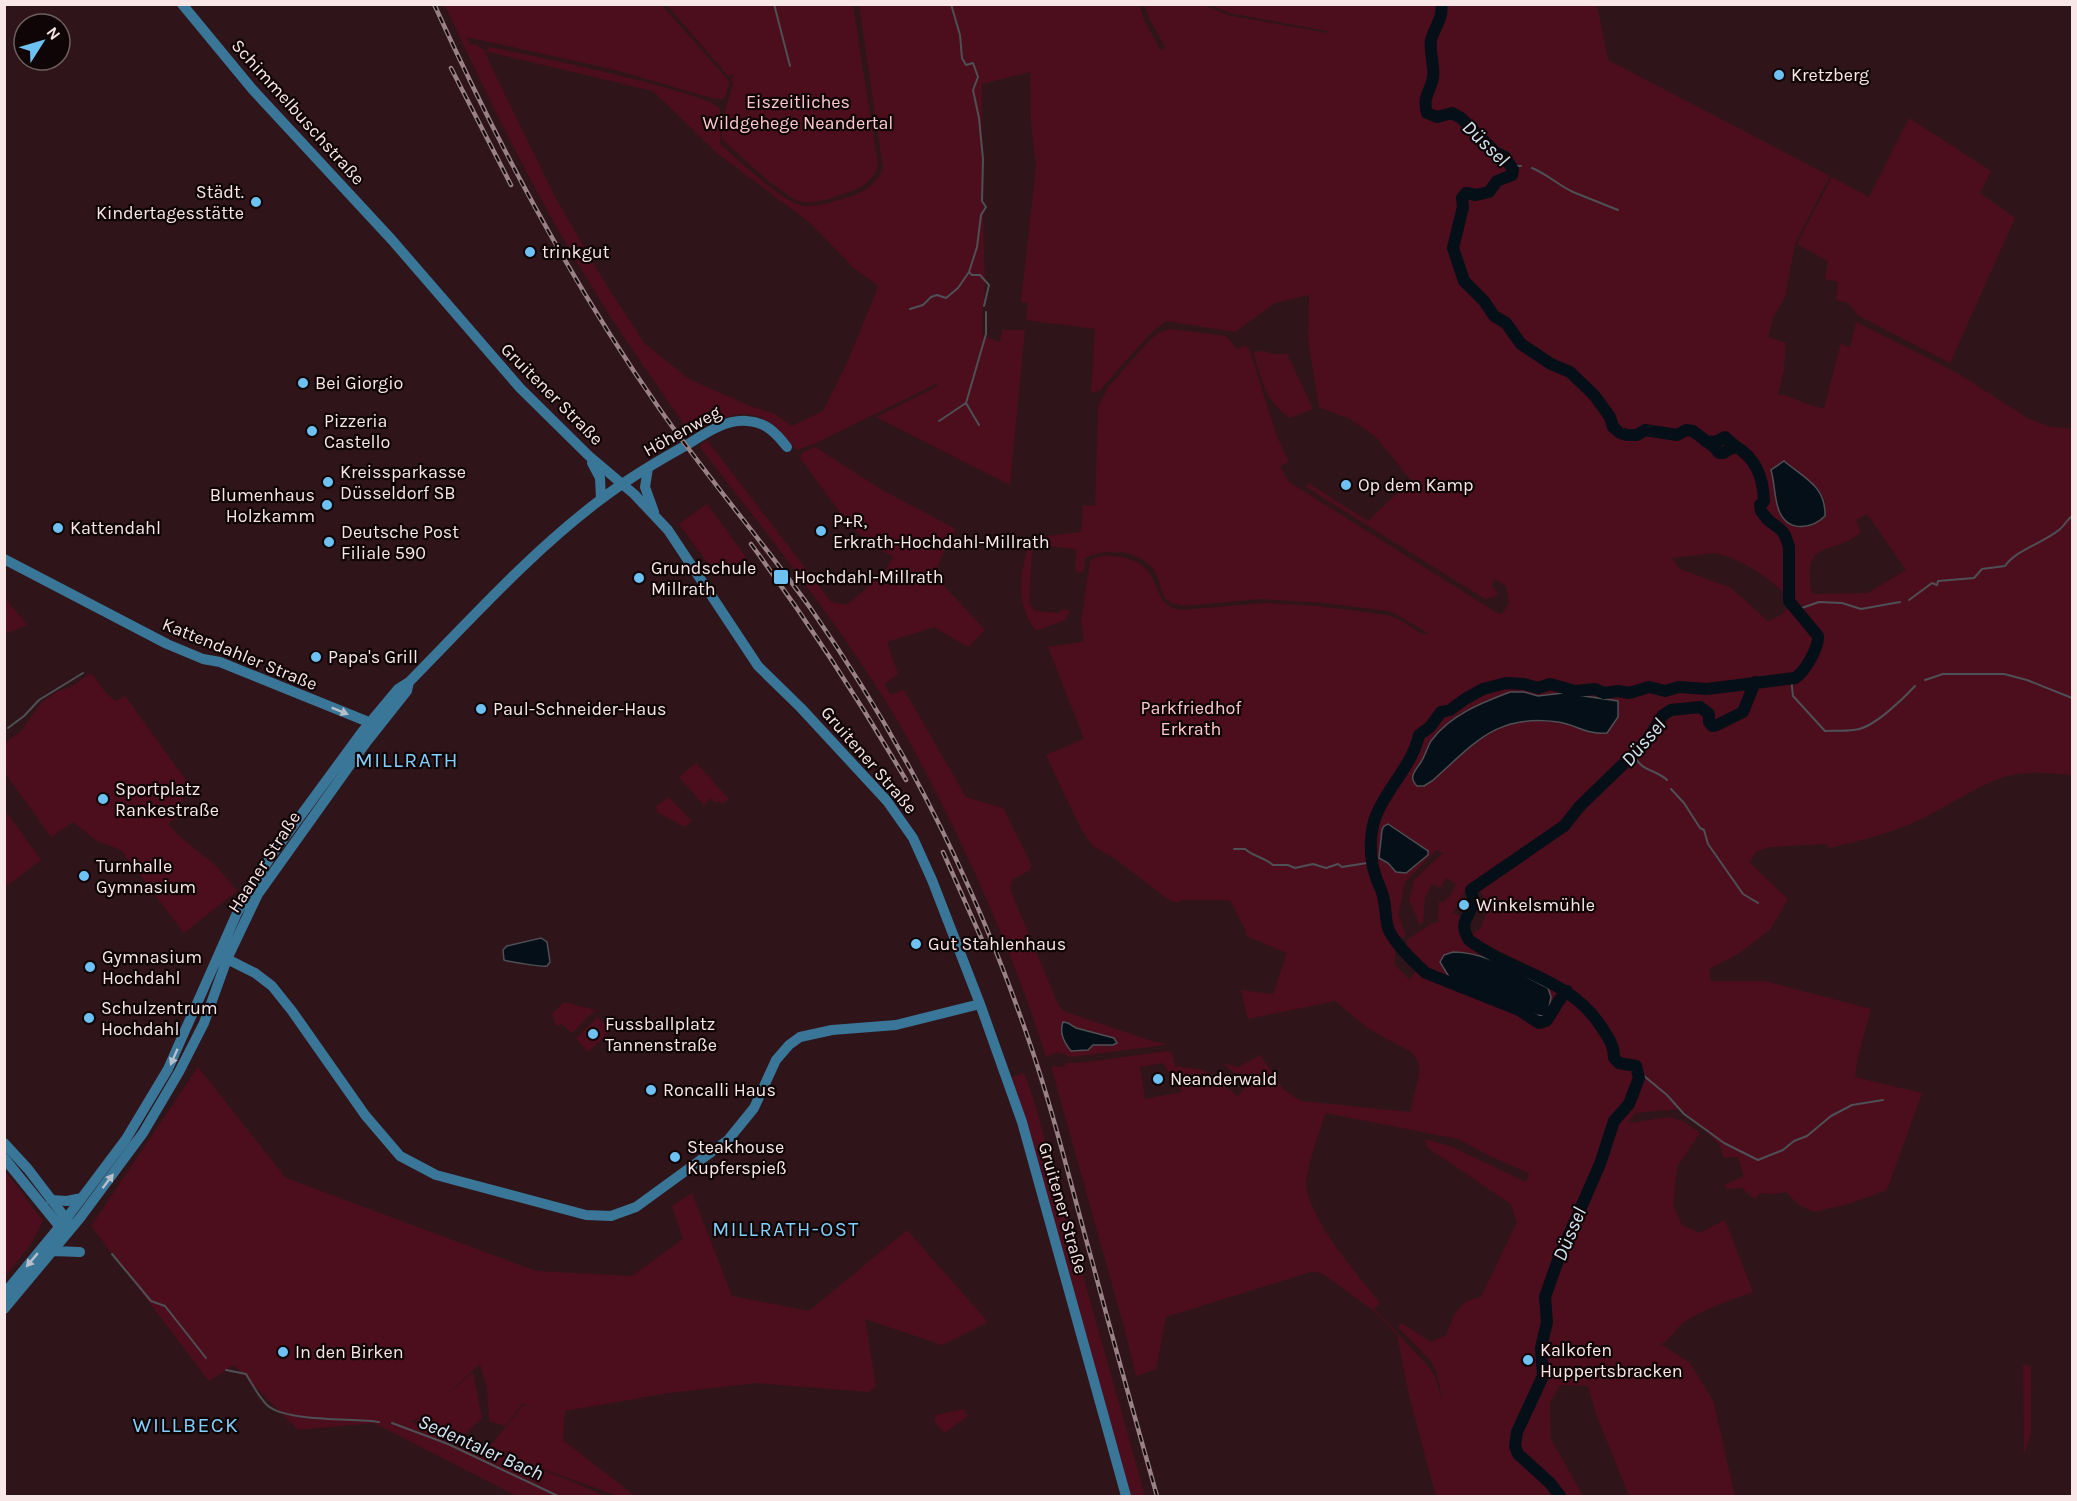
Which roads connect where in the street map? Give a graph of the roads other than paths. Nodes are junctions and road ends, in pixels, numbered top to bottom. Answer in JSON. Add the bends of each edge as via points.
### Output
{"nodes":[{"id":1,"x":182,"y":4,"type":"edge"},
{"id":2,"x":392,"y":240,"type":"joint"},
{"id":3,"x":787,"y":447,"type":"dead end"},
{"id":4,"x":589,"y":456,"type":"junction"},
{"id":5,"x":648,"y":468,"type":"junction"},
{"id":6,"x":623,"y":484,"type":"junction"},
{"id":7,"x":601,"y":499,"type":"junction"},
{"id":8,"x":655,"y":515,"type":"junction"},
{"id":9,"x":4,"y":559,"type":"edge"},
{"id":10,"x":409,"y":682,"type":"junction"},
{"id":11,"x":366,"y":721,"type":"junction"},
{"id":12,"x":222,"y":963,"type":"junction"},
{"id":13,"x":980,"y":1004,"type":"junction"},
{"id":14,"x":4,"y":1143,"type":"edge"},
{"id":15,"x":4,"y":1158,"type":"edge"},
{"id":16,"x":82,"y":1198,"type":"junction"},
{"id":17,"x":51,"y":1200,"type":"junction"},
{"id":18,"x":66,"y":1227,"type":"junction"},
{"id":19,"x":53,"y":1251,"type":"junction"},
{"id":20,"x":80,"y":1252,"type":"dead end"},
{"id":21,"x":4,"y":1294,"type":"edge"},
{"id":22,"x":4,"y":1309,"type":"edge"},
{"id":23,"x":1126,"y":1497,"type":"edge"}],
"edges":[{"from":1,"to":2,"type":"main road","name":"Schimmelbuschstraße","via":[[254,90]]},
{"from":2,"to":4,"type":"main road","name":"Gruitener Straße","via":[[520,388]]},
{"from":3,"to":5,"type":"main road","name":"Höhenweg","via":[[769,427],[747,420],[735,421]]},
{"from":4,"to":6,"type":"main road","name":"Gruitener Straße"},
{"from":4,"to":7,"type":"main road","via":[[600,478]]},
{"from":5,"to":6,"type":"main road","name":"Höhenweg"},
{"from":5,"to":8,"type":"main road","via":[[645,487]]},
{"from":6,"to":7,"type":"main road","name":"Haaner Straße"},
{"from":6,"to":8,"type":"main road","name":"Gruitener Straße"},
{"from":7,"to":10,"type":"main road","name":"Haaner Straße","via":[[518,571]]},
{"from":8,"to":13,"type":"main road","name":"Gruitener Straße","via":[[682,549],[758,666],[842,751],[902,822],[932,880]]},
{"from":9,"to":11,"type":"main road","name":"Kattendahler Straße","one_way":true,"via":[[167,644]]},
{"from":10,"to":11,"type":"main road","name":"Haaner Straße"},
{"from":10,"to":12,"type":"main road","name":"Haaner Straße","via":[[407,691],[270,877]]},
{"from":11,"to":12,"type":"main road","name":"Haaner Straße","via":[[248,893],[223,945]]},
{"from":12,"to":13,"type":"main road","via":[[272,986],[400,1156],[436,1175],[586,1215],[611,1216],[636,1207],[728,1140],[754,1108],[776,1060],[800,1037],[896,1025]]},
{"from":12,"to":16,"type":"main road","name":"Haaner Straße","one_way":true,"via":[[168,1069],[119,1150]]},
{"from":18,"to":12,"type":"main road","name":"Haaner Straße","one_way":true,"via":[[129,1153],[168,1092],[204,1023]]},
{"from":13,"to":23,"type":"main road","name":"Gruitener Straße","via":[[1022,1122]]},
{"from":14,"to":17,"type":"main road"},
{"from":15,"to":18,"type":"main road"},
{"from":16,"to":17,"type":"main road"},
{"from":16,"to":18,"type":"main road","name":"Haaner Straße"},
{"from":17,"to":18,"type":"main road"},
{"from":18,"to":19,"type":"main road","name":"Haaner Straße"},
{"from":18,"to":21,"type":"main road","name":"Haaner Straße","one_way":true},
{"from":19,"to":20,"type":"main road"},
{"from":19,"to":22,"type":"main road","name":"Haaner Straße"}]}
